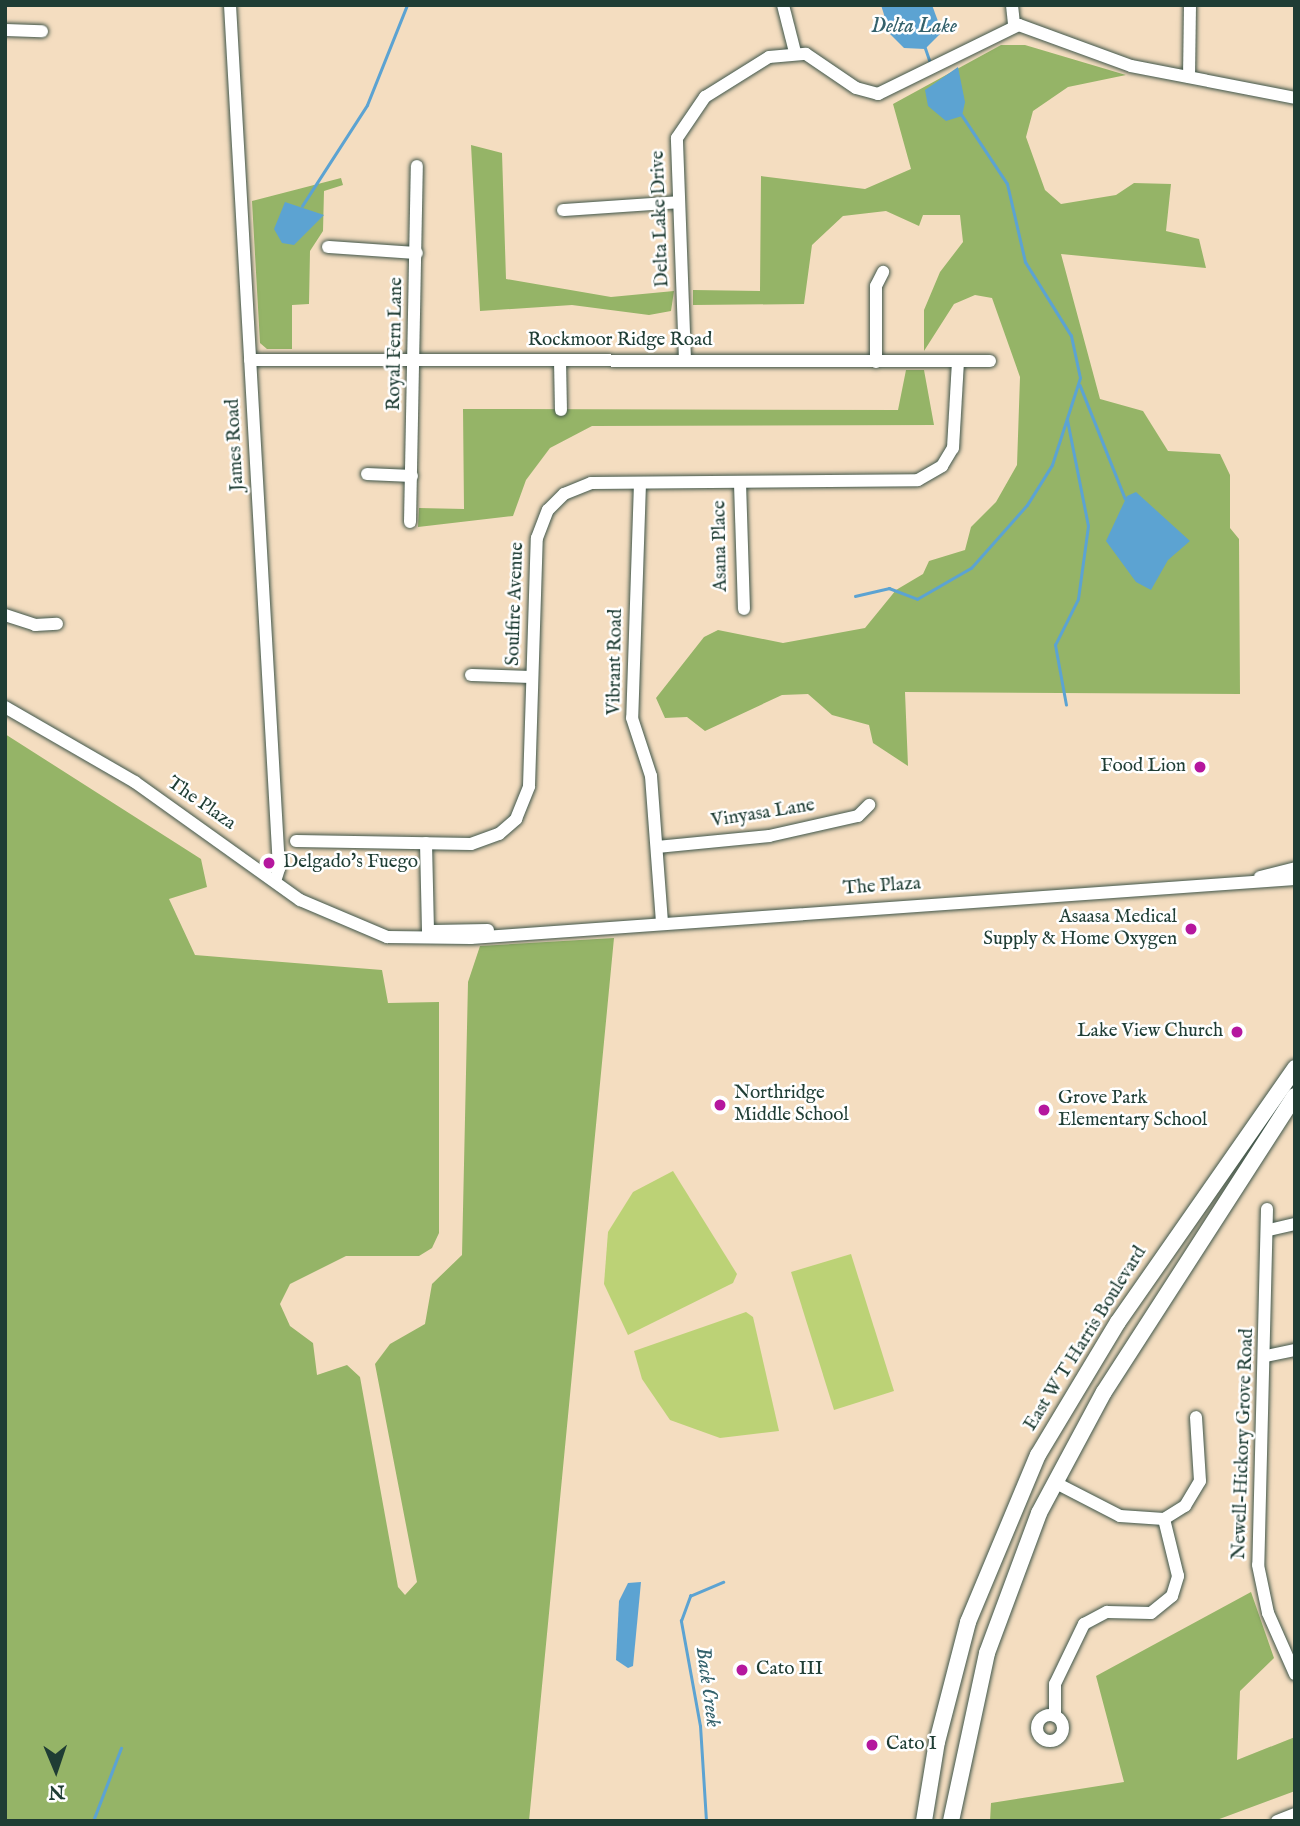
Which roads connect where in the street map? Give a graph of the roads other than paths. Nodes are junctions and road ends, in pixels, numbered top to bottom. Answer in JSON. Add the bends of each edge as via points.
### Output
{"nodes":[{"id":1,"x":230,"y":5,"type":"edge"},
{"id":2,"x":783,"y":5,"type":"edge"},
{"id":3,"x":1012,"y":5,"type":"edge"},
{"id":4,"x":1190,"y":5,"type":"edge"},
{"id":5,"x":1014,"y":25,"type":"junction"},
{"id":6,"x":5,"y":30,"type":"edge"},
{"id":7,"x":42,"y":31,"type":"dead end"},
{"id":8,"x":795,"y":52,"type":"junction"},
{"id":9,"x":1189,"y":77,"type":"junction"},
{"id":10,"x":1295,"y":99,"type":"edge"},
{"id":11,"x":417,"y":166,"type":"dead end"},
{"id":12,"x":679,"y":202,"type":"junction"},
{"id":13,"x":563,"y":210,"type":"dead end"},
{"id":14,"x":328,"y":247,"type":"dead end"},
{"id":15,"x":417,"y":253,"type":"junction"},
{"id":16,"x":883,"y":272,"type":"dead end"},
{"id":17,"x":250,"y":360,"type":"junction"},
{"id":18,"x":416,"y":360,"type":"junction"},
{"id":19,"x":561,"y":360,"type":"junction"},
{"id":20,"x":685,"y":360,"type":"junction"},
{"id":21,"x":958,"y":361,"type":"junction"},
{"id":22,"x":990,"y":361,"type":"dead end"},
{"id":23,"x":876,"y":362,"type":"junction"},
{"id":24,"x":561,"y":410,"type":"dead end"},
{"id":25,"x":367,"y":474,"type":"dead end"},
{"id":26,"x":412,"y":476,"type":"junction"},
{"id":27,"x":640,"y":483,"type":"junction"},
{"id":28,"x":740,"y":483,"type":"junction"},
{"id":29,"x":410,"y":522,"type":"dead end"},
{"id":30,"x":744,"y":609,"type":"dead end"},
{"id":31,"x":5,"y":615,"type":"edge"},
{"id":32,"x":57,"y":624,"type":"dead end"},
{"id":33,"x":471,"y":676,"type":"dead end"},
{"id":34,"x":532,"y":677,"type":"junction"},
{"id":35,"x":5,"y":707,"type":"edge"},
{"id":36,"x":869,"y":805,"type":"dead end"},
{"id":37,"x":296,"y":841,"type":"dead end"},
{"id":38,"x":426,"y":843,"type":"junction"},
{"id":39,"x":657,"y":847,"type":"junction"},
{"id":40,"x":1295,"y":868,"type":"edge"},
{"id":41,"x":1259,"y":877,"type":"junction"},
{"id":42,"x":1295,"y":879,"type":"edge"},
{"id":43,"x":275,"y":881,"type":"junction"},
{"id":44,"x":662,"y":923,"type":"junction"},
{"id":45,"x":373,"y":932,"type":"junction"},
{"id":46,"x":428,"y":932,"type":"junction"},
{"id":47,"x":508,"y":932,"type":"junction"},
{"id":48,"x":1295,"y":1068,"type":"edge"},
{"id":49,"x":1295,"y":1096,"type":"edge"},
{"id":50,"x":1267,"y":1209,"type":"dead end"},
{"id":51,"x":1295,"y":1224,"type":"edge"},
{"id":52,"x":1269,"y":1230,"type":"junction"},
{"id":53,"x":1295,"y":1350,"type":"edge"},
{"id":54,"x":1266,"y":1356,"type":"junction"},
{"id":55,"x":1196,"y":1417,"type":"dead end"},
{"id":56,"x":1054,"y":1482,"type":"junction"},
{"id":57,"x":1164,"y":1519,"type":"junction"},
{"id":58,"x":1295,"y":1674,"type":"edge"},
{"id":59,"x":1055,"y":1716,"type":"dead end"},
{"id":60,"x":1295,"y":1814,"type":"edge"},
{"id":61,"x":924,"y":1821,"type":"edge"},
{"id":62,"x":951,"y":1821,"type":"edge"},
{"id":63,"x":1277,"y":1821,"type":"edge"}],
"edges":[{"from":1,"to":17,"type":"street","name":"James Road"},
{"from":2,"to":8,"type":"street"},
{"from":3,"to":5,"type":"street"},
{"from":4,"to":9,"type":"street"},
{"from":5,"to":8,"type":"street","via":[[878,94]]},
{"from":5,"to":9,"type":"street","via":[[1109,60]]},
{"from":6,"to":7,"type":"street"},
{"from":8,"to":12,"type":"street","name":"Delta Lake Drive","via":[[748,67],[685,118],[676,150]]},
{"from":9,"to":10,"type":"street"},
{"from":11,"to":15,"type":"street","name":"Royal Fern Lane"},
{"from":12,"to":13,"type":"street"},
{"from":12,"to":20,"type":"street","name":"Delta Lake Drive"},
{"from":14,"to":15,"type":"street"},
{"from":15,"to":18,"type":"street","name":"Royal Fern Lane"},
{"from":16,"to":23,"type":"street","via":[[876,286]]},
{"from":17,"to":18,"type":"street","name":"Rockmoor Ridge Road"},
{"from":17,"to":43,"type":"street","name":"James Road","via":[[279,869]]},
{"from":18,"to":19,"type":"street","name":"Rockmoor Ridge Road"},
{"from":18,"to":26,"type":"street","name":"Royal Fern Lane"},
{"from":19,"to":20,"type":"street","name":"Rockmoor Ridge Road"},
{"from":19,"to":24,"type":"street"},
{"from":20,"to":23,"type":"street","name":"Rockmoor Ridge Road"},
{"from":21,"to":22,"type":"street","name":"Rockmoor Ridge Road"},
{"from":21,"to":23,"type":"street","name":"Rockmoor Ridge Road"},
{"from":21,"to":28,"type":"street","name":"Soulfire Avenue","via":[[955,441],[931,475],[894,484]]},
{"from":25,"to":26,"type":"street"},
{"from":26,"to":29,"type":"street","name":"Royal Fern Lane"},
{"from":27,"to":28,"type":"street","name":"Soulfire Avenue"},
{"from":27,"to":34,"type":"street","name":"Soulfire Avenue","via":[[577,487],[544,517],[536,546]]},
{"from":27,"to":39,"type":"street","name":"Vibrant Road","via":[[632,718],[651,776]]},
{"from":28,"to":30,"type":"street","name":"Asana Place"},
{"from":31,"to":32,"type":"street","via":[[35,625]]},
{"from":33,"to":34,"type":"street"},
{"from":34,"to":38,"type":"street","name":"Soulfire Avenue","via":[[529,786],[520,813],[486,841]]},
{"from":35,"to":43,"type":"street","name":"The Plaza","via":[[121,774]]},
{"from":36,"to":39,"type":"street","name":"Vinyasa Lane","via":[[858,816],[769,836]]},
{"from":37,"to":38,"type":"street","name":"Soulfire Avenue"},
{"from":38,"to":46,"type":"street"},
{"from":39,"to":44,"type":"street","name":"Vibrant Road"},
{"from":40,"to":41,"type":"street","name":"The Plaza"},
{"from":41,"to":42,"type":"street","name":"The Plaza"},
{"from":41,"to":44,"type":"street","name":"The Plaza"},
{"from":43,"to":45,"type":"street","name":"The Plaza","via":[[326,916]]},
{"from":44,"to":47,"type":"street","name":"The Plaza"},
{"from":45,"to":46,"type":"street","name":"The Plaza"},
{"from":45,"to":47,"type":"street","name":"The Plaza","via":[[428,940]]},
{"from":46,"to":47,"type":"street","name":"The Plaza"},
{"from":48,"to":61,"type":"main road","name":"East W T Harris Boulevard","via":[[1118,1322],[1038,1455],[968,1622],[943,1711]]},
{"from":49,"to":56,"type":"main road","via":[[1104,1392]]},
{"from":50,"to":52,"type":"street","name":"Newell-Hickory Grove Road"},
{"from":51,"to":52,"type":"street"},
{"from":52,"to":54,"type":"street","name":"Newell-Hickory Grove Road"},
{"from":53,"to":54,"type":"street"},
{"from":54,"to":58,"type":"street","name":"Newell-Hickory Grove Road","via":[[1258,1565],[1268,1613]]},
{"from":55,"to":57,"type":"street","via":[[1200,1481],[1185,1506]]},
{"from":56,"to":57,"type":"street","via":[[1120,1516]]},
{"from":56,"to":62,"type":"main road","via":[[990,1643]]},
{"from":57,"to":59,"type":"street","via":[[1178,1576],[1172,1596],[1152,1613],[1098,1613],[1084,1624],[1055,1684]]},
{"from":60,"to":63,"type":"street"}]}
